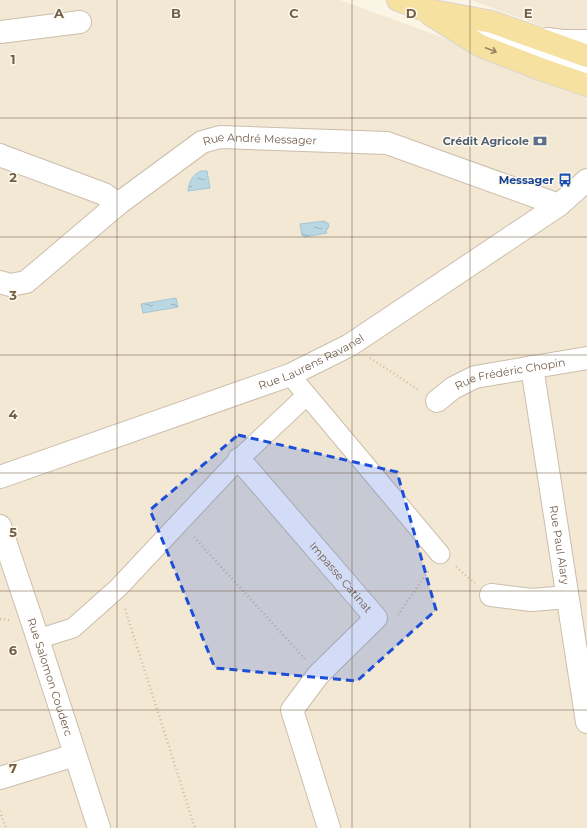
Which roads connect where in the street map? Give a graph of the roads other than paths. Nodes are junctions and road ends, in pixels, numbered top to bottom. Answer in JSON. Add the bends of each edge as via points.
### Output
{"nodes":[{"id":1,"x":398,"y":0,"type":"edge"},
{"id":2,"x":422,"y":9,"type":"junction"},
{"id":3,"x":80,"y":22,"type":"dead end"},
{"id":4,"x":0,"y":32,"type":"edge"},
{"id":5,"x":528,"y":35,"type":"junction"},
{"id":6,"x":587,"y":42,"type":"edge"},
{"id":7,"x":587,"y":56,"type":"edge"},
{"id":8,"x":587,"y":67,"type":"edge"},
{"id":9,"x":587,"y":85,"type":"edge"},
{"id":10,"x":0,"y":155,"type":"edge"},
{"id":11,"x":587,"y":180,"type":"edge"},
{"id":12,"x":118,"y":204,"type":"junction"},
{"id":13,"x":559,"y":205,"type":"junction"},
{"id":14,"x":0,"y":282,"type":"edge"},
{"id":15,"x":587,"y":358,"type":"edge"},
{"id":16,"x":532,"y":367,"type":"junction"},
{"id":17,"x":290,"y":375,"type":"junction"},
{"id":18,"x":308,"y":395,"type":"junction"},
{"id":19,"x":437,"y":400,"type":"road end"},
{"id":20,"x":239,"y":458,"type":"junction"},
{"id":21,"x":0,"y":476,"type":"edge"},
{"id":22,"x":0,"y":526,"type":"edge"},
{"id":23,"x":440,"y":554,"type":"road end"},
{"id":24,"x":491,"y":595,"type":"road end"},
{"id":25,"x":567,"y":597,"type":"junction"},
{"id":26,"x":38,"y":638,"type":"junction"},
{"id":27,"x":587,"y":722,"type":"edge"},
{"id":28,"x":75,"y":754,"type":"junction"},
{"id":29,"x":0,"y":778,"type":"edge"},
{"id":30,"x":99,"y":828,"type":"edge"},
{"id":31,"x":329,"y":828,"type":"edge"}],
"edges":[{"from":1,"to":2,"type":"main road"},
{"from":2,"to":5,"type":"main road","via":[[492,22]]},
{"from":2,"to":8,"type":"street"},
{"from":2,"to":9,"type":"main road","one_way":true,"via":[[481,46]]},
{"from":3,"to":4,"type":"street"},
{"from":5,"to":6,"type":"street"},
{"from":5,"to":7,"type":"main road"},
{"from":10,"to":12,"type":"street","via":[[104,194]]},
{"from":11,"to":13,"type":"street","name":"Rue Laurens Ravanel"},
{"from":12,"to":13,"type":"street","name":"Rue André Messager","via":[[202,142],[220,137],[387,143]]},
{"from":12,"to":14,"type":"street","name":"Rue André Messager","via":[[26,282]]},
{"from":13,"to":17,"type":"street","name":"Rue Laurens Ravanel","via":[[350,346]]},
{"from":15,"to":16,"type":"street","name":"Rue Frédéric Chopin"},
{"from":16,"to":19,"type":"street","name":"Rue Frédéric Chopin","via":[[475,378],[453,388]]},
{"from":16,"to":25,"type":"street","name":"Rue Paul Alary"},
{"from":17,"to":18,"type":"street"},
{"from":17,"to":21,"type":"street","name":"Rue Laurens Ravanel"},
{"from":18,"to":20,"type":"street"},
{"from":18,"to":23,"type":"street"},
{"from":20,"to":26,"type":"street","via":[[118,588],[73,628]]},
{"from":20,"to":31,"type":"street","name":"Impasse Catinat","via":[[376,618],[318,675],[292,710]]},
{"from":22,"to":26,"type":"street","name":"Rue Salomon Couderc"},
{"from":24,"to":25,"type":"street","via":[[532,600]]},
{"from":25,"to":27,"type":"street","name":"Rue Paul Alary"},
{"from":26,"to":28,"type":"street","name":"Rue Salomon Couderc"},
{"from":28,"to":29,"type":"street"},
{"from":28,"to":30,"type":"street","name":"Rue Salomon Couderc"}]}
